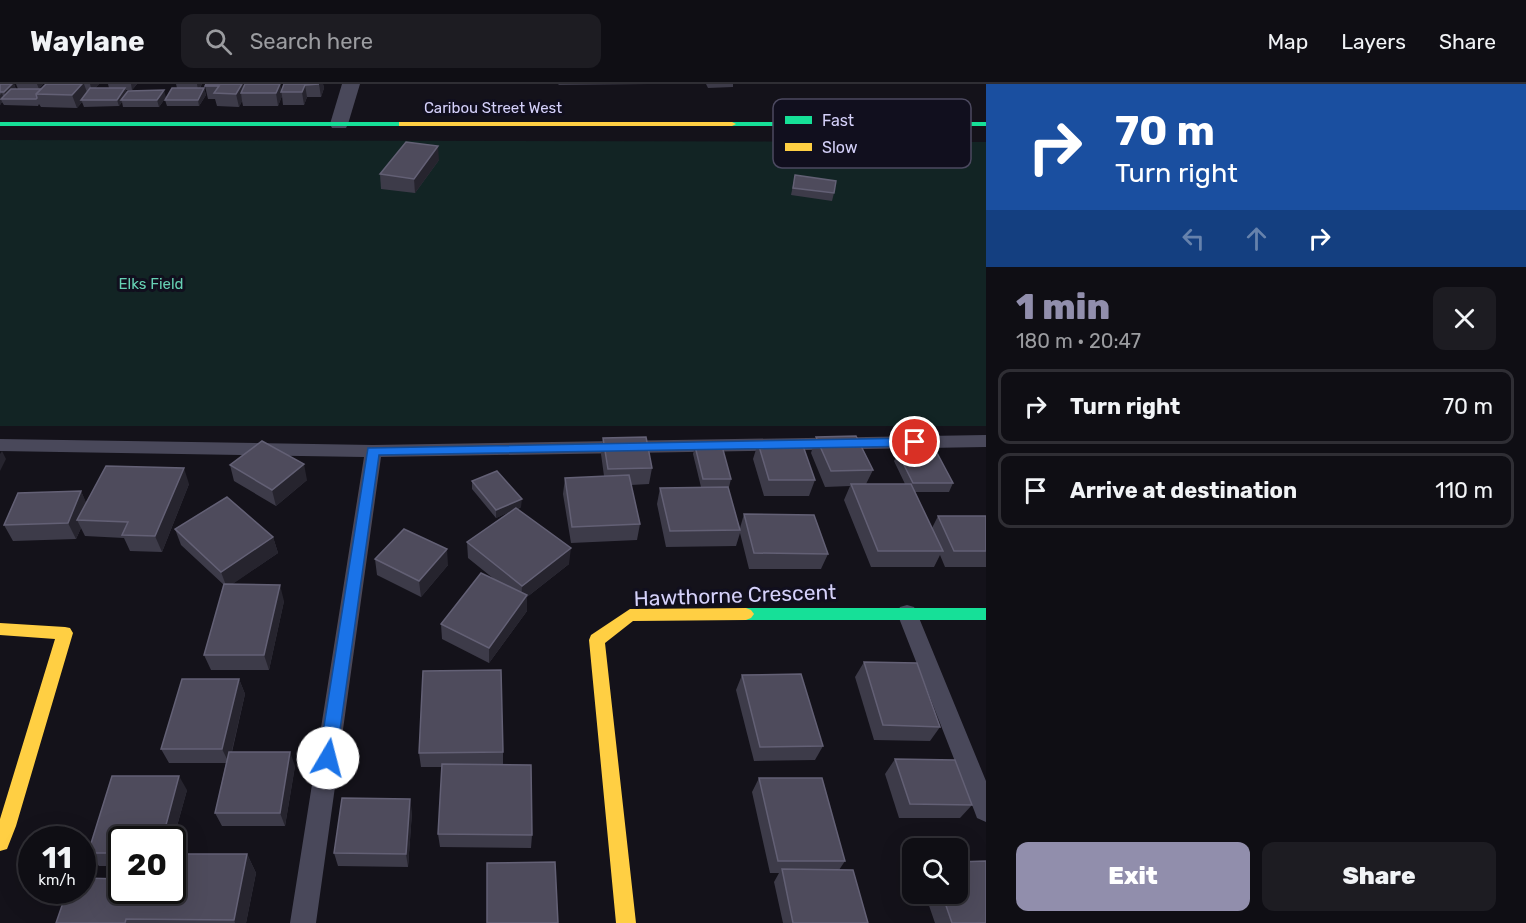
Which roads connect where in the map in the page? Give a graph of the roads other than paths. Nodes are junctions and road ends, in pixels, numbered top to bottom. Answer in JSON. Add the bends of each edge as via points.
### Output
{"nodes":[{"id":1,"x":351,"y":84,"type":"edge"},
{"id":2,"x":0,"y":124,"type":"edge"},
{"id":3,"x":339,"y":124,"type":"junction"},
{"id":4,"x":773,"y":124,"type":"edge"},
{"id":5,"x":986,"y":441,"type":"edge"},
{"id":6,"x":0,"y":445,"type":"edge"},
{"id":7,"x":373,"y":451,"type":"junction"},
{"id":8,"x":907,"y":613,"type":"junction"},
{"id":9,"x":986,"y":614,"type":"edge"},
{"id":10,"x":0,"y":629,"type":"edge"},
{"id":11,"x":986,"y":810,"type":"edge"},
{"id":12,"x":0,"y":842,"type":"edge"},
{"id":13,"x":303,"y":923,"type":"edge"},
{"id":14,"x":626,"y":923,"type":"edge"}],
"edges":[{"from":1,"to":3,"type":"street"},
{"from":2,"to":3,"type":"street","name":"Caribou Street West"},
{"from":3,"to":4,"type":"street","name":"Caribou Street West"},
{"from":5,"to":7,"type":"lane"},
{"from":6,"to":7,"type":"lane"},
{"from":7,"to":13,"type":"lane"},
{"from":8,"to":9,"type":"street","name":"Hawthorne Crescent"},
{"from":8,"to":11,"type":"lane"},
{"from":8,"to":14,"type":"street","name":"Hawthorne Crescent","via":[[630,615],[597,640]]},
{"from":10,"to":12,"type":"street","via":[[65,633]]}]}
